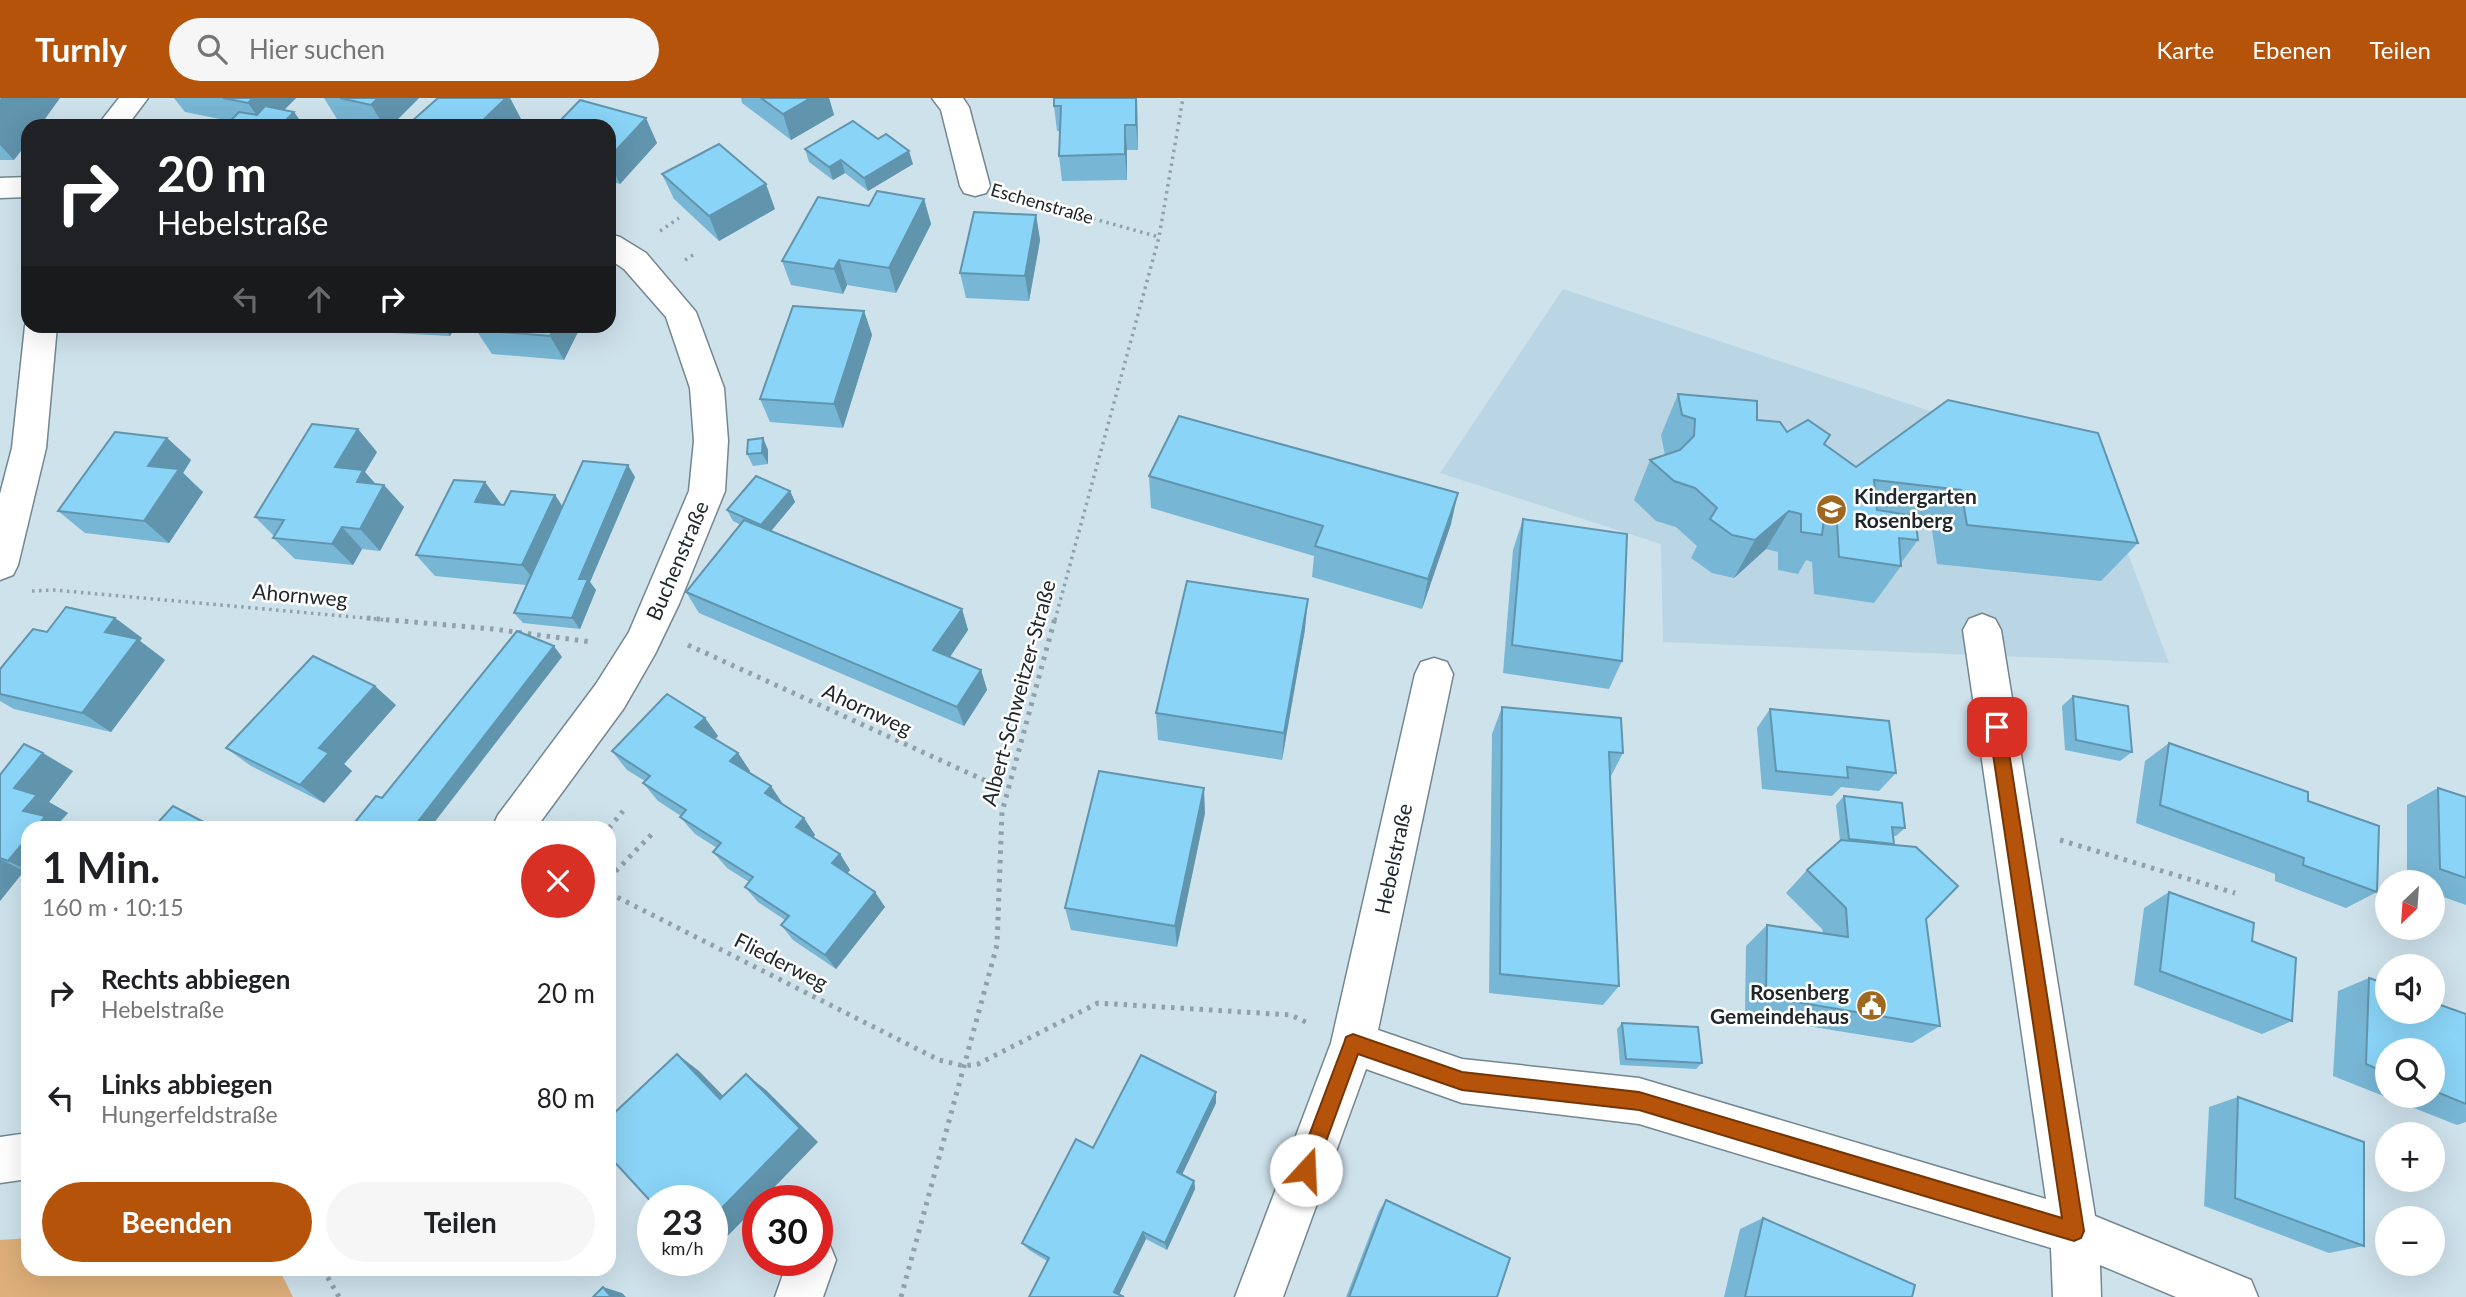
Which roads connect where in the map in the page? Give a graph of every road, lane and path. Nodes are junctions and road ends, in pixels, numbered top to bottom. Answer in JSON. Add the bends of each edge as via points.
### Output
{"nodes":[{"id":1,"x":134,"y":98,"type":"edge"},
{"id":2,"x":946,"y":98,"type":"edge"},
{"id":3,"x":1184,"y":98,"type":"edge"},
{"id":4,"x":118,"y":119,"type":"edge"},
{"id":5,"x":975,"y":186,"type":"joint"},
{"id":6,"x":21,"y":187,"type":"edge"},
{"id":7,"x":0,"y":188,"type":"edge"},
{"id":8,"x":1159,"y":237,"type":"junction"},
{"id":9,"x":616,"y":249,"type":"edge"},
{"id":10,"x":40,"y":333,"type":"edge"},
{"id":11,"x":0,"y":565,"type":"edge"},
{"id":12,"x":27,"y":592,"type":"dead end"},
{"id":13,"x":1982,"y":630,"type":"dead end"},
{"id":14,"x":598,"y":642,"type":"dead end"},
{"id":15,"x":691,"y":645,"type":"dead end"},
{"id":16,"x":1434,"y":674,"type":"dead end"},
{"id":17,"x":1007,"y":791,"type":"junction"},
{"id":18,"x":623,"y":811,"type":"dead end"},
{"id":19,"x":517,"y":821,"type":"edge"},
{"id":20,"x":615,"y":821,"type":"edge"},
{"id":21,"x":2012,"y":825,"type":"junction"},
{"id":22,"x":652,"y":835,"type":"dead end"},
{"id":23,"x":616,"y":871,"type":"edge"},
{"id":24,"x":2235,"y":892,"type":"dead end"},
{"id":25,"x":616,"y":897,"type":"edge"},
{"id":26,"x":1353,"y":1043,"type":"junction"},
{"id":27,"x":964,"y":1066,"type":"junction"},
{"id":28,"x":21,"y":1157,"type":"edge"},
{"id":29,"x":0,"y":1160,"type":"edge"},
{"id":30,"x":2074,"y":1231,"type":"junction"},
{"id":31,"x":327,"y":1276,"type":"edge"},
{"id":32,"x":806,"y":1276,"type":"edge"},
{"id":33,"x":339,"y":1297,"type":"edge"},
{"id":34,"x":799,"y":1297,"type":"edge"},
{"id":35,"x":901,"y":1297,"type":"edge"},
{"id":36,"x":1259,"y":1297,"type":"edge"},
{"id":37,"x":2077,"y":1297,"type":"edge"},
{"id":38,"x":2234,"y":1297,"type":"edge"}],
"edges":[{"from":1,"to":4,"type":"street"},
{"from":2,"to":5,"type":"street","name":"Eschenstraße","via":[[955,107]]},
{"from":3,"to":8,"type":"path","name":"Albert-Schweitzer-Straße"},
{"from":5,"to":8,"type":"path","name":"Eschenstraße"},
{"from":6,"to":7,"type":"street"},
{"from":8,"to":17,"type":"path","name":"Albert-Schweitzer-Straße"},
{"from":9,"to":19,"type":"street","name":"Buchenstraße","via":[[635,261],[680,312],[707,388],[711,441],[707,491],[642,643],[610,696]]},
{"from":10,"to":11,"type":"street","via":[[29,448]]},
{"from":12,"to":14,"type":"path","name":"Ahornweg","via":[[54,590],[342,615]]},
{"from":13,"to":21,"type":"street"},
{"from":15,"to":17,"type":"path","name":"Ahornweg"},
{"from":16,"to":26,"type":"street","name":"Hebelstraße"},
{"from":17,"to":27,"type":"path","name":"Albert-Schweitzer-Straße","via":[[1002,812],[997,945]]},
{"from":18,"to":20,"type":"path"},
{"from":21,"to":24,"type":"path"},
{"from":21,"to":30,"type":"street"},
{"from":22,"to":23,"type":"path"},
{"from":25,"to":27,"type":"path","name":"Fliederweg","via":[[939,1060]]},
{"from":26,"to":27,"type":"path","via":[[1290,1015],[1098,1003],[978,1064]]},
{"from":26,"to":30,"type":"street","via":[[1462,1081],[1639,1101]]},
{"from":26,"to":36,"type":"street","name":"Hebelstraße"},
{"from":27,"to":35,"type":"path","name":"Albert-Schweitzer-Straße"},
{"from":28,"to":29,"type":"street"},
{"from":30,"to":37,"type":"street"},
{"from":30,"to":38,"type":"street"},
{"from":31,"to":33,"type":"path"},
{"from":32,"to":34,"type":"street"}]}
